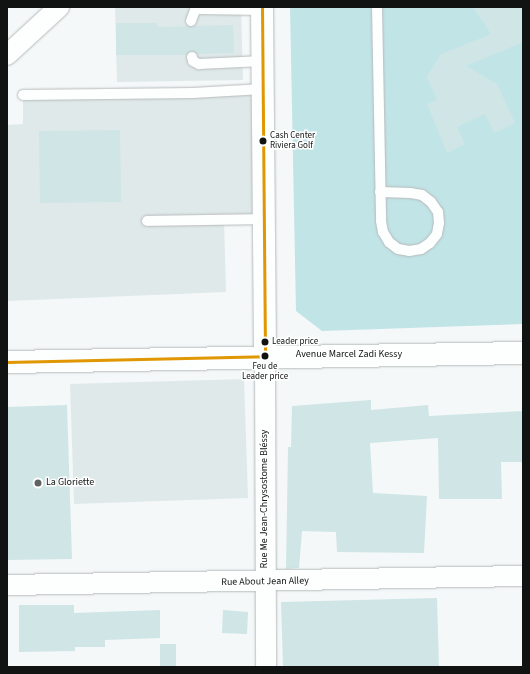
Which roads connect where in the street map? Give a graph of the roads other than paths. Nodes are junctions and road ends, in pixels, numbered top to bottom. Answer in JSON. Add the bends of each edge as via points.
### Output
{"nodes":[{"id":1,"x":59,"y":7,"type":"edge"},
{"id":2,"x":377,"y":7,"type":"edge"},
{"id":3,"x":262,"y":8,"type":"edge"},
{"id":4,"x":192,"y":21,"type":"dead end"},
{"id":5,"x":7,"y":55,"type":"edge"},
{"id":6,"x":192,"y":57,"type":"dead end"},
{"id":7,"x":263,"y":61,"type":"junction"},
{"id":8,"x":263,"y":89,"type":"junction"},
{"id":9,"x":23,"y":95,"type":"dead end"},
{"id":10,"x":380,"y":192,"type":"junction"},
{"id":11,"x":263,"y":219,"type":"junction"},
{"id":12,"x":147,"y":222,"type":"dead end"},
{"id":13,"x":523,"y":353,"type":"edge"},
{"id":14,"x":265,"y":356,"type":"junction"},
{"id":15,"x":7,"y":362,"type":"edge"},
{"id":16,"x":523,"y":576,"type":"edge"},
{"id":17,"x":265,"y":582,"type":"junction"},
{"id":18,"x":7,"y":585,"type":"edge"},
{"id":19,"x":266,"y":667,"type":"edge"}],
"edges":[{"from":1,"to":5,"type":"street"},
{"from":2,"to":10,"type":"lane"},
{"from":3,"to":4,"type":"lane","via":[[199,9],[195,10]]},
{"from":3,"to":7,"type":"street"},
{"from":6,"to":7,"type":"lane","via":[[193,61],[199,64]]},
{"from":7,"to":8,"type":"street"},
{"from":8,"to":9,"type":"lane","via":[[193,93]]},
{"from":8,"to":11,"type":"street"},
{"from":10,"to":10,"type":"lane","via":[[381,221],[383,232],[389,242],[398,249],[409,251],[421,250],[430,243],[437,234],[439,223],[438,212],[431,202],[422,195]]},
{"from":11,"to":12,"type":"lane"},
{"from":11,"to":14,"type":"street"},
{"from":13,"to":14,"type":"street","name":"Avenue Marcel Zadi Kessy"},
{"from":14,"to":15,"type":"street","name":"Avenue Marcel Zadi Kessy"},
{"from":14,"to":17,"type":"street","name":"Rue Me Jean-Chrysostome Bléssy"},
{"from":16,"to":17,"type":"street","name":"Rue About Jean Alley"},
{"from":17,"to":18,"type":"street","name":"Rue About Jean Alley"},
{"from":17,"to":19,"type":"street","name":"Rue Me Jean-Chrysostome Bléssy"}]}
